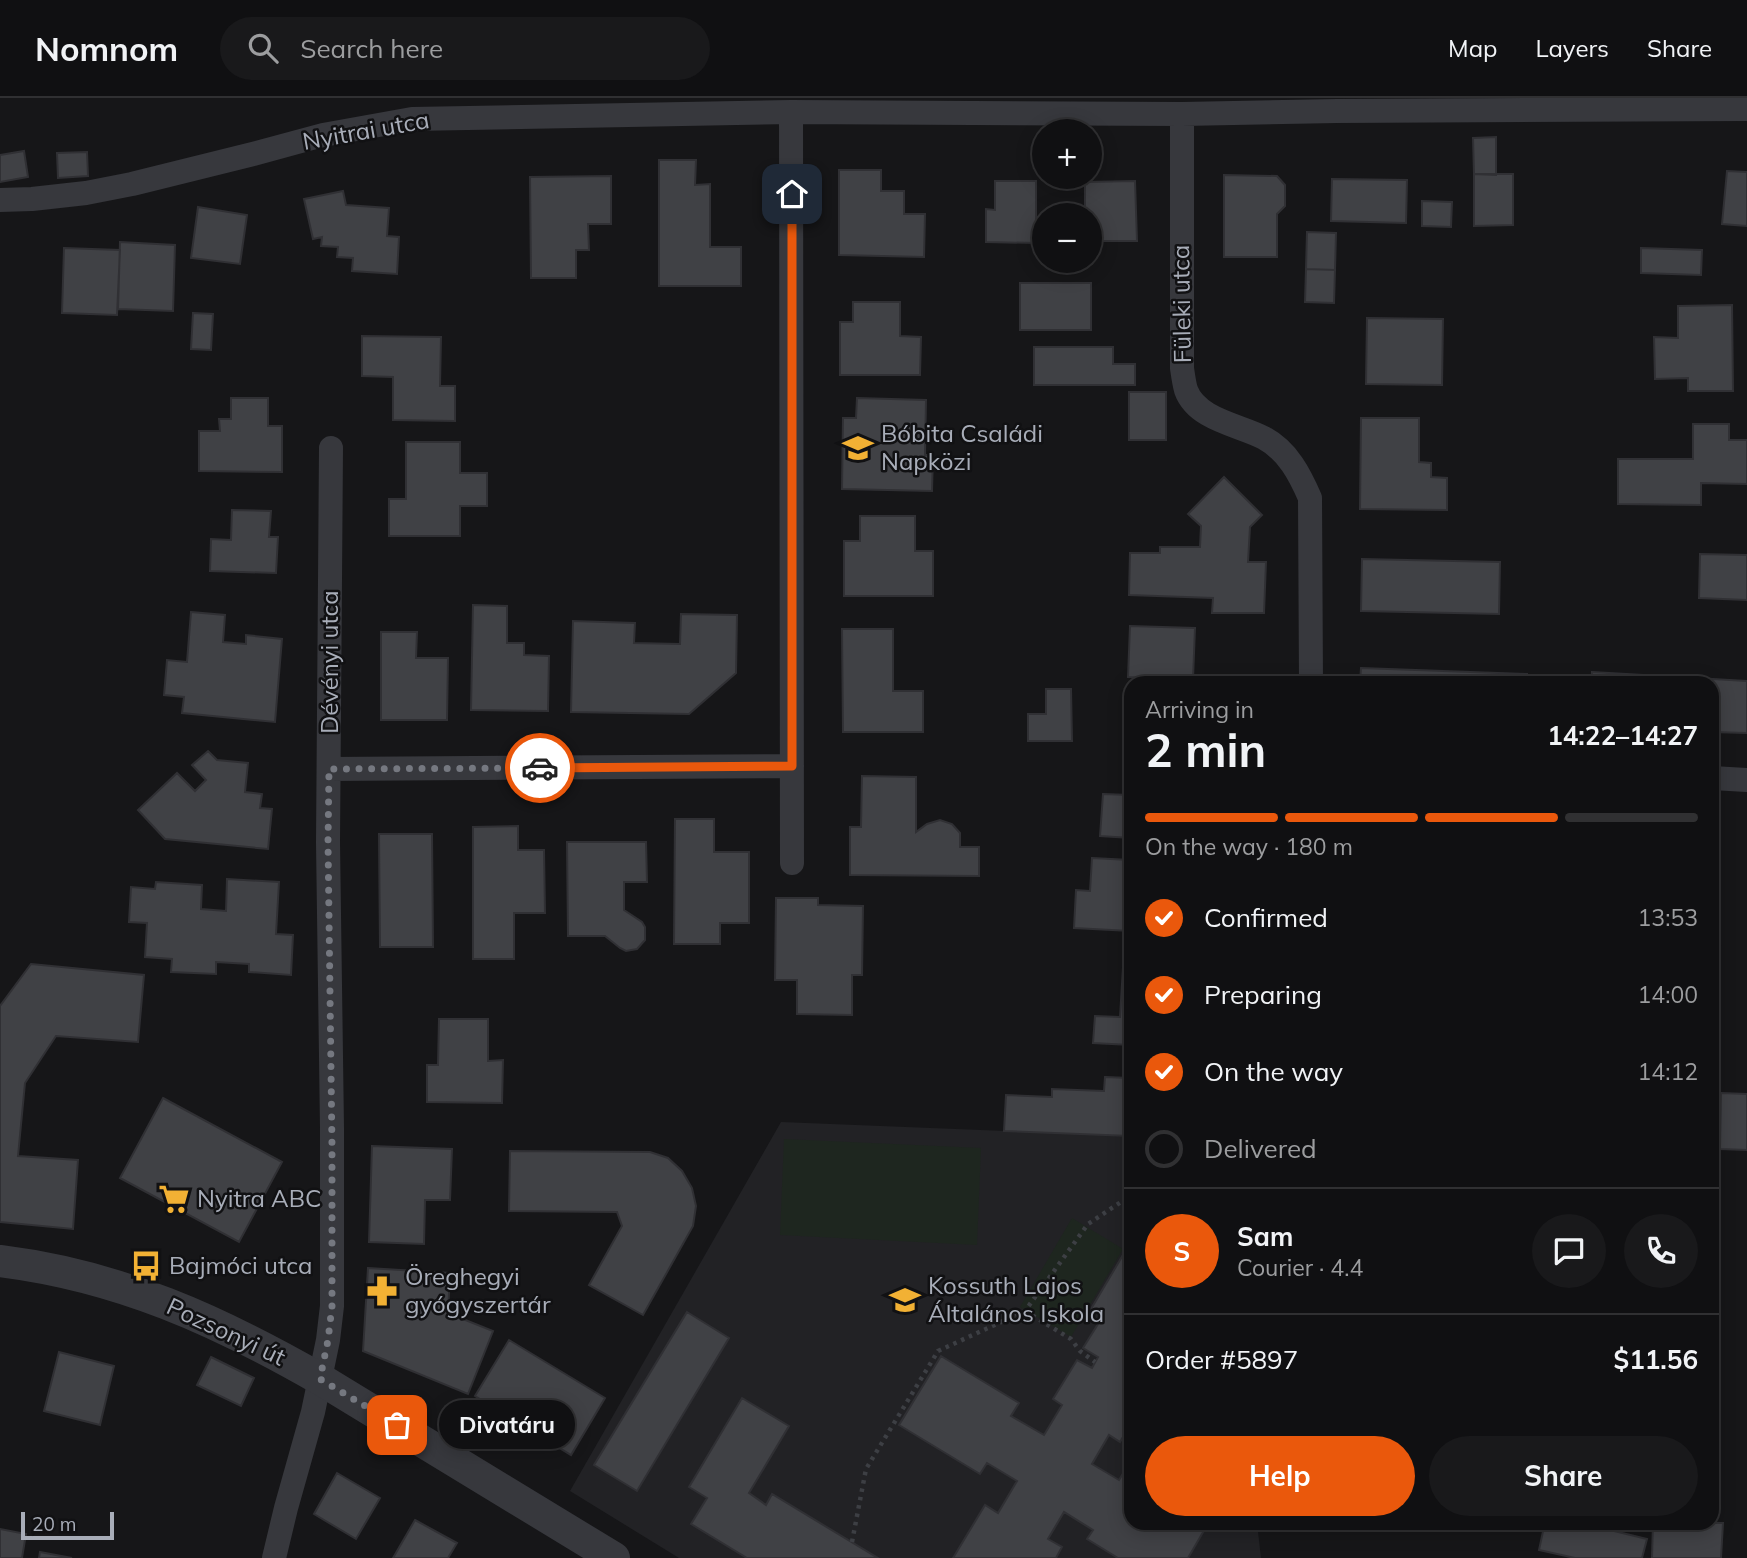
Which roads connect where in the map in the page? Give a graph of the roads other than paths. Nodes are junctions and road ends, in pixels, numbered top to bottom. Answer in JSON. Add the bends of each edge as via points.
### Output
{"nodes":[{"id":1,"x":978,"y":105,"type":"edge"},
{"id":2,"x":571,"y":107,"type":"edge"},
{"id":3,"x":1747,"y":109,"type":"edge"},
{"id":4,"x":791,"y":112,"type":"junction"},
{"id":5,"x":1182,"y":114,"type":"junction"},
{"id":6,"x":0,"y":200,"type":"edge"},
{"id":7,"x":331,"y":448,"type":"dead end"},
{"id":8,"x":1311,"y":676,"type":"edge"},
{"id":9,"x":792,"y":766,"type":"junction"},
{"id":10,"x":329,"y":769,"type":"junction"},
{"id":11,"x":1719,"y":778,"type":"edge"},
{"id":12,"x":1747,"y":780,"type":"edge"},
{"id":13,"x":792,"y":863,"type":"dead end"},
{"id":14,"x":0,"y":1261,"type":"edge"},
{"id":15,"x":320,"y":1379,"type":"junction"},
{"id":16,"x":274,"y":1558,"type":"edge"},
{"id":17,"x":614,"y":1558,"type":"edge"}],
"edges":[{"from":1,"to":4,"type":"street","name":"Nyitrai utca"},
{"from":1,"to":5,"type":"street","name":"Nyitrai utca"},
{"from":2,"to":4,"type":"street","name":"Nyitrai utca"},
{"from":2,"to":6,"type":"street","name":"Nyitrai utca","via":[[412,119],[323,135],[86,193]]},
{"from":3,"to":5,"type":"street","name":"Nyitrai utca"},
{"from":4,"to":9,"type":"street"},
{"from":5,"to":8,"type":"street","name":"Füleki utca","via":[[1182,369],[1187,392],[1199,408],[1217,419],[1265,438],[1300,474],[1310,498]]},
{"from":7,"to":10,"type":"street","name":"Dévényi utca"},
{"from":9,"to":10,"type":"street"},
{"from":9,"to":13,"type":"street"},
{"from":10,"to":15,"type":"street","name":"Dévényi utca","via":[[332,1306]]},
{"from":11,"to":12,"type":"street"},
{"from":14,"to":15,"type":"street","name":"Pozsonyi út","via":[[94,1279],[150,1297],[221,1326]]},
{"from":15,"to":16,"type":"street","name":"Dévényi utca"},
{"from":15,"to":17,"type":"street","name":"Pozsonyi út"}]}
